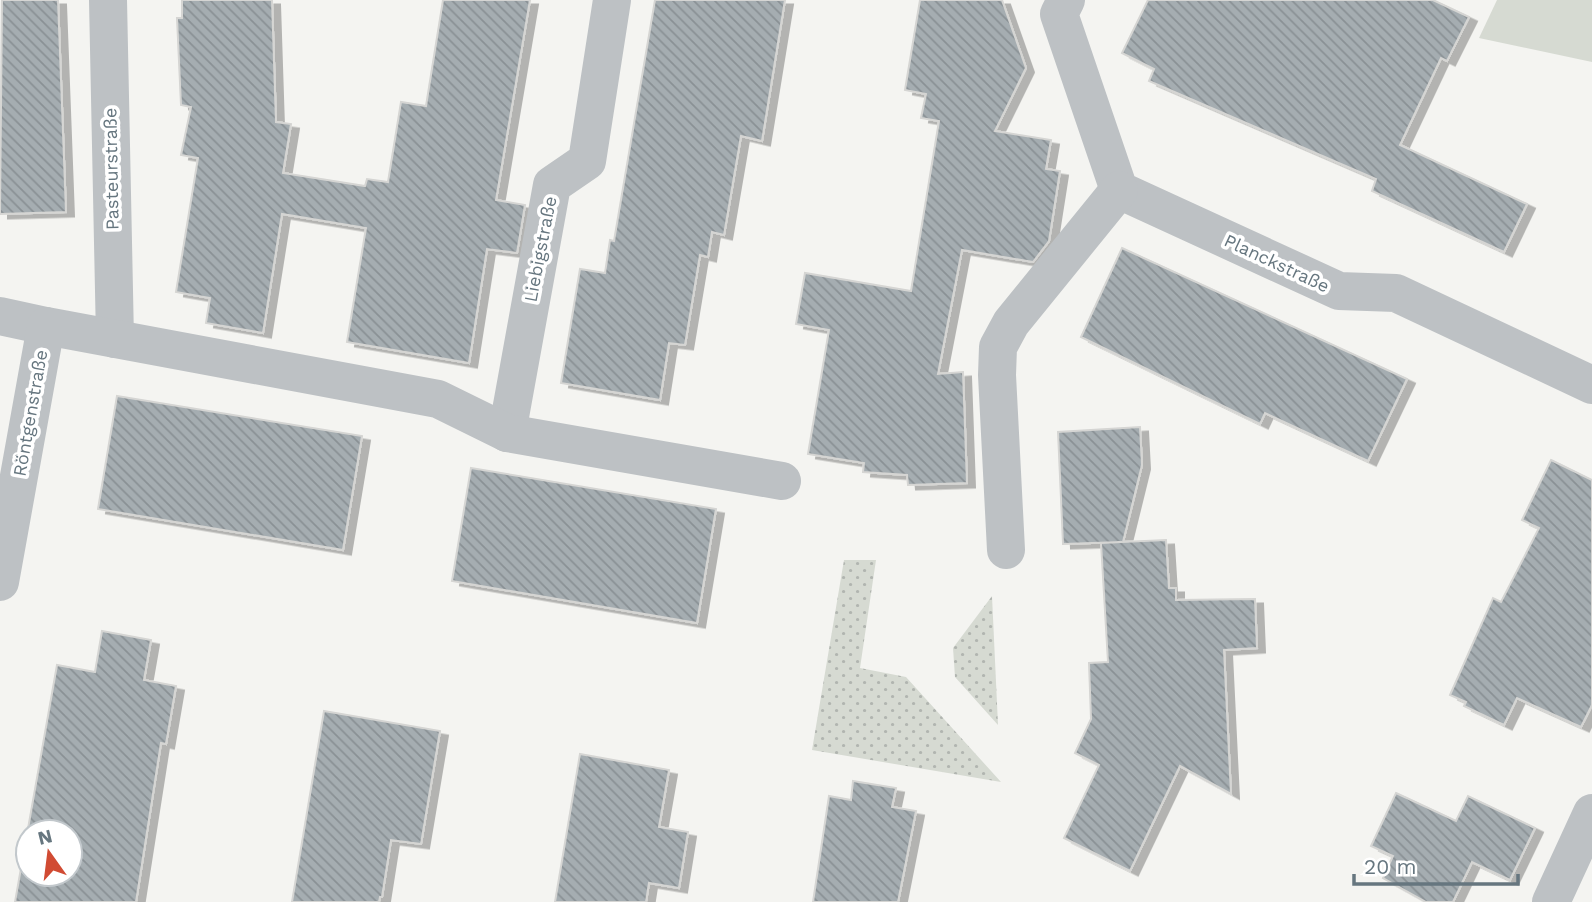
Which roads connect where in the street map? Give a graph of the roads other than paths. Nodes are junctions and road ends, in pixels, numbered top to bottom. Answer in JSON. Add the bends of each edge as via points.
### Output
{"nodes":[{"id":1,"x":108,"y":0,"type":"edge"},
{"id":2,"x":612,"y":0,"type":"edge"},
{"id":3,"x":1066,"y":0,"type":"edge"},
{"id":4,"x":1119,"y":190,"type":"junction"},
{"id":5,"x":0,"y":316,"type":"edge"},
{"id":6,"x":46,"y":326,"type":"junction"},
{"id":7,"x":115,"y":339,"type":"junction"},
{"id":8,"x":1592,"y":384,"type":"edge"},
{"id":9,"x":507,"y":433,"type":"junction"},
{"id":10,"x":782,"y":481,"type":"dead end"},
{"id":11,"x":1006,"y":550,"type":"dead end"},
{"id":12,"x":0,"y":582,"type":"edge"},
{"id":13,"x":1592,"y":813,"type":"edge"},
{"id":14,"x":1551,"y":902,"type":"edge"}],
"edges":[{"from":1,"to":7,"type":"street","name":"Pasteurstraße"},
{"from":2,"to":9,"type":"street","name":"Liebigstraße","via":[[587,161],[552,185]]},
{"from":3,"to":4,"type":"street","via":[[1059,14]]},
{"from":4,"to":8,"type":"street","name":"Planckstraße","via":[[1339,291],[1396,293]]},
{"from":4,"to":11,"type":"street","via":[[998,346]]},
{"from":5,"to":6,"type":"street","name":"Röntgenstraße"},
{"from":6,"to":7,"type":"street","name":"Röntgenstraße"},
{"from":6,"to":12,"type":"street","name":"Röntgenstraße"},
{"from":7,"to":9,"type":"street","via":[[438,399]]},
{"from":9,"to":10,"type":"street"},
{"from":13,"to":14,"type":"street"}]}
